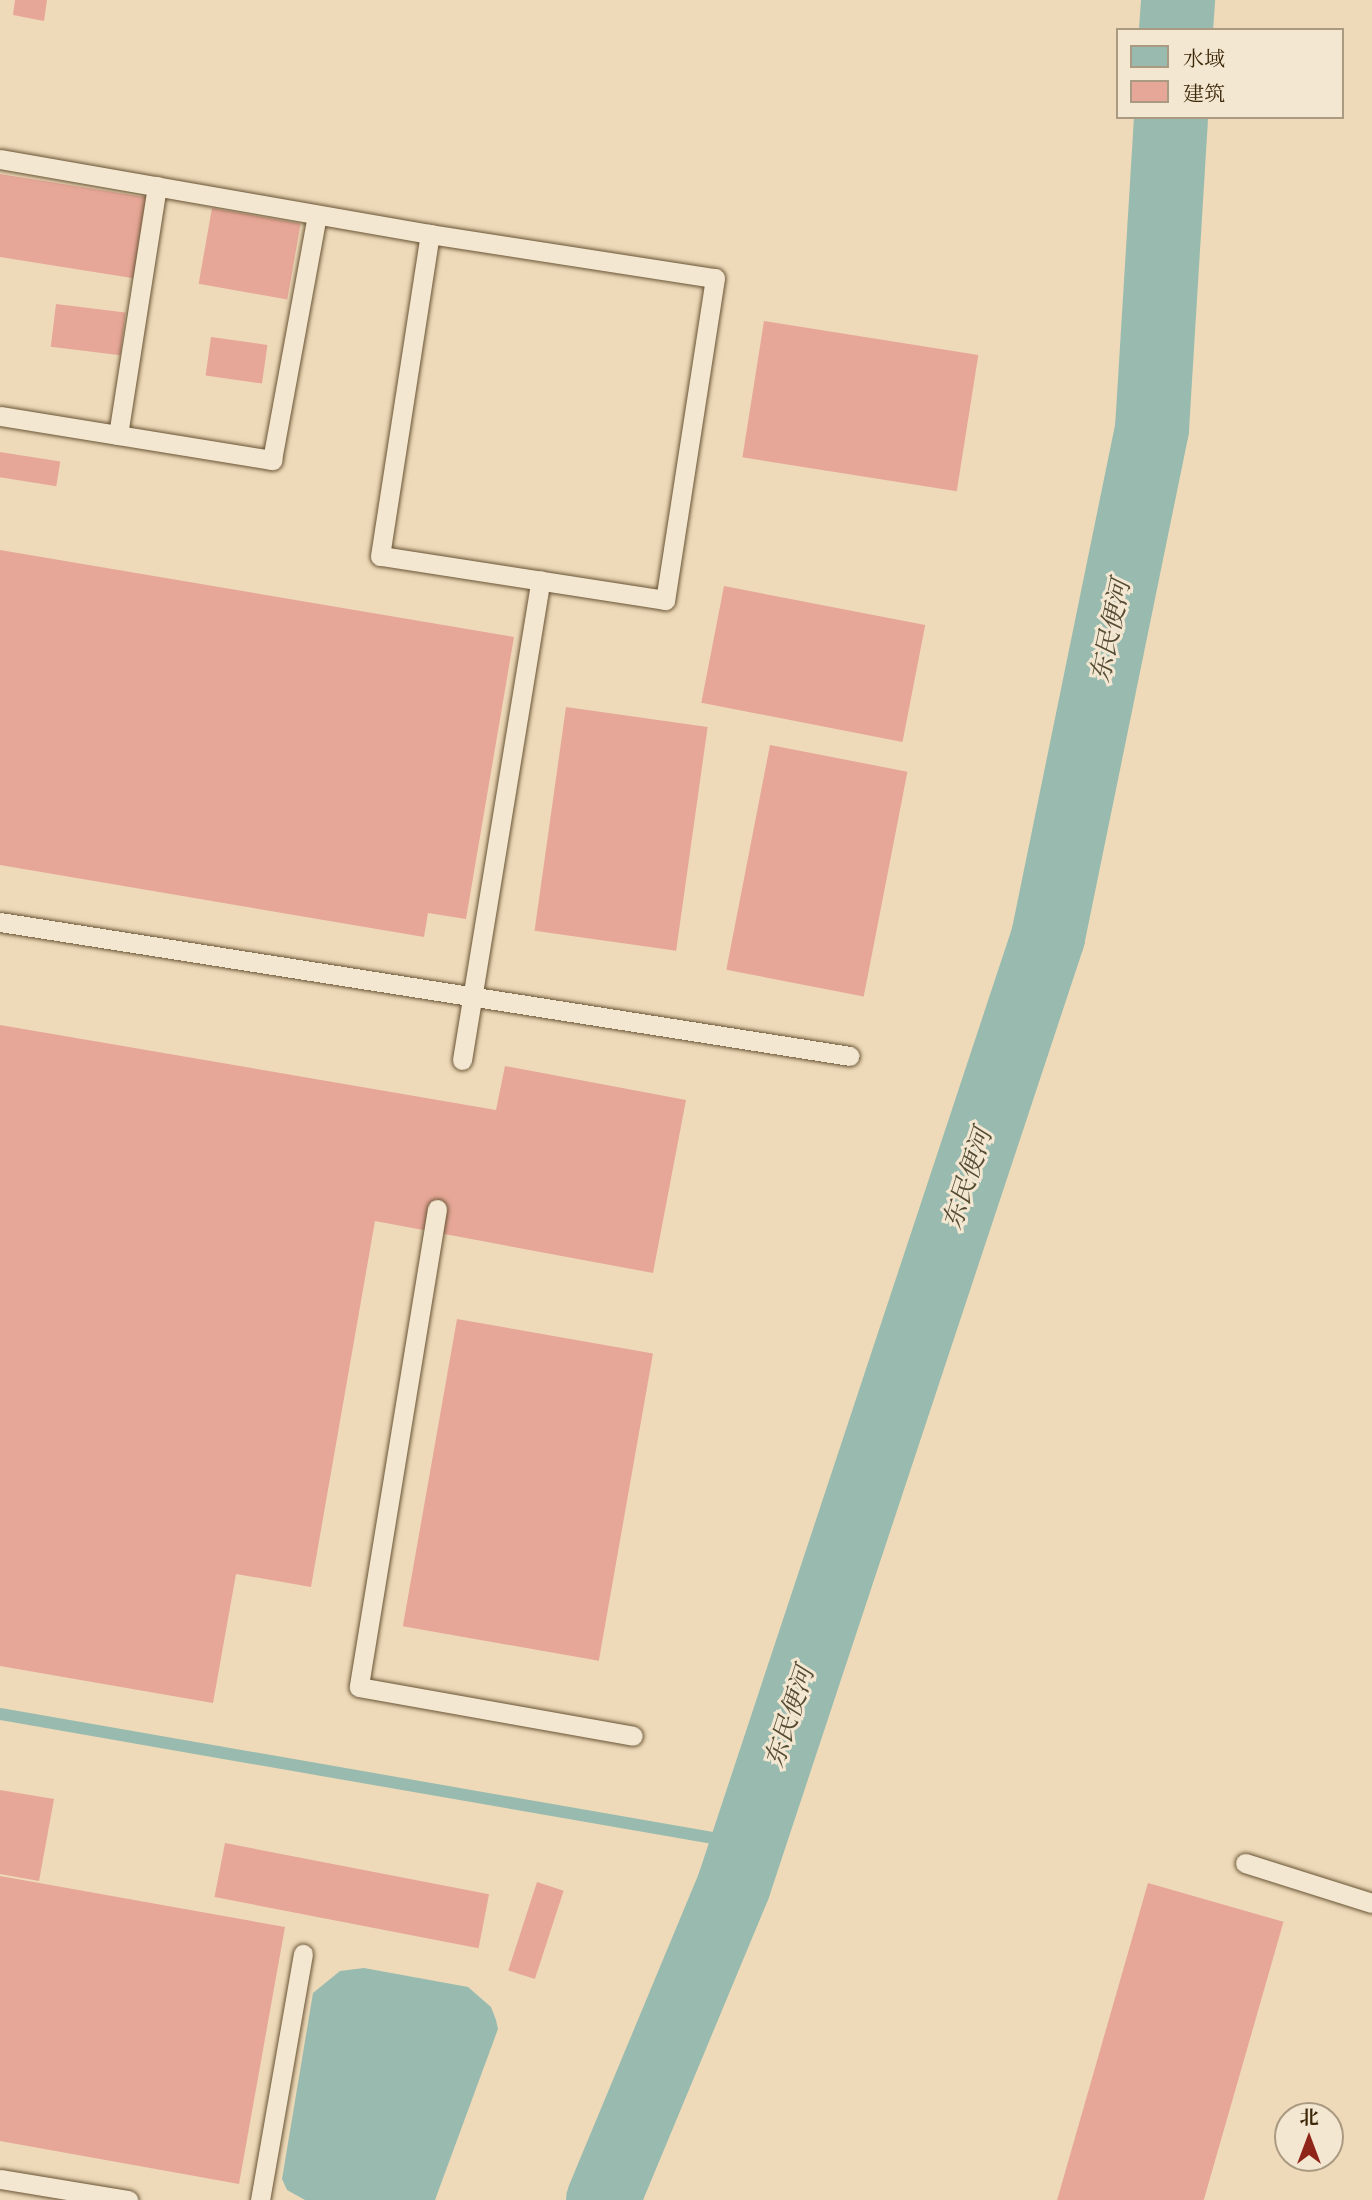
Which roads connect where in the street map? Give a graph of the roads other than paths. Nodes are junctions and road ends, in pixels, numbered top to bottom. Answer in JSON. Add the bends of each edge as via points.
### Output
{"nodes":[{"id":1,"x":0,"y":159,"type":"edge"},
{"id":2,"x":157,"y":186,"type":"junction"},
{"id":3,"x":317,"y":215,"type":"junction"},
{"id":4,"x":430,"y":234,"type":"junction"},
{"id":5,"x":0,"y":416,"type":"edge"},
{"id":6,"x":118,"y":435,"type":"junction"},
{"id":7,"x":541,"y":580,"type":"junction"},
{"id":8,"x":0,"y":922,"type":"edge"},
{"id":9,"x":472,"y":996,"type":"junction"},
{"id":10,"x":850,"y":1056,"type":"dead end"},
{"id":11,"x":462,"y":1060,"type":"dead end"},
{"id":12,"x":437,"y":1209,"type":"dead end"},
{"id":13,"x":632,"y":1736,"type":"dead end"},
{"id":14,"x":1245,"y":1863,"type":"dead end"},
{"id":15,"x":1372,"y":1903,"type":"edge"},
{"id":16,"x":303,"y":1954,"type":"dead end"},
{"id":17,"x":0,"y":2179,"type":"edge"},
{"id":18,"x":128,"y":2200,"type":"edge"},
{"id":19,"x":260,"y":2200,"type":"edge"}],
"edges":[{"from":1,"to":2,"type":"lane"},
{"from":2,"to":3,"type":"lane"},
{"from":2,"to":6,"type":"lane"},
{"from":3,"to":4,"type":"lane"},
{"from":3,"to":6,"type":"lane","via":[[272,460]]},
{"from":4,"to":7,"type":"lane","via":[[380,556]]},
{"from":4,"to":7,"type":"lane","via":[[715,278],[665,600]]},
{"from":5,"to":6,"type":"lane"},
{"from":7,"to":9,"type":"lane"},
{"from":8,"to":9,"type":"lane"},
{"from":9,"to":10,"type":"lane"},
{"from":9,"to":11,"type":"lane"},
{"from":12,"to":13,"type":"lane","via":[[359,1687]]},
{"from":14,"to":15,"type":"lane"},
{"from":16,"to":19,"type":"lane"},
{"from":17,"to":18,"type":"lane"}]}
